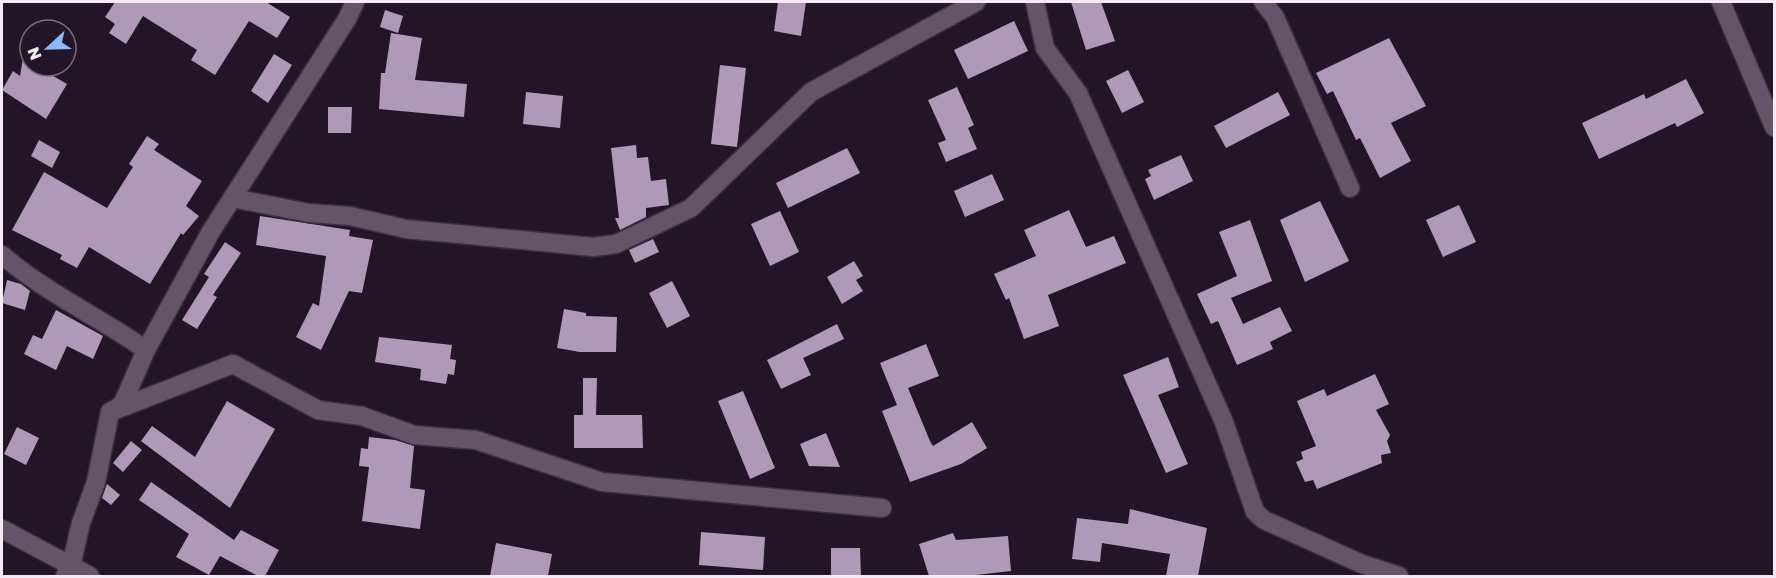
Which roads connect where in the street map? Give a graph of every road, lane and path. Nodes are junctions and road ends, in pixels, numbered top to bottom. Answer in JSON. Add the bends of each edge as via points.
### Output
{"nodes":[{"id":1,"x":355,"y":2,"type":"edge"},
{"id":2,"x":976,"y":2,"type":"edge"},
{"id":3,"x":1035,"y":2,"type":"edge"},
{"id":4,"x":1263,"y":2,"type":"edge"},
{"id":5,"x":1721,"y":2,"type":"edge"},
{"id":6,"x":1774,"y":127,"type":"edge"},
{"id":7,"x":1350,"y":188,"type":"dead end"},
{"id":8,"x":232,"y":198,"type":"junction"},
{"id":9,"x":2,"y":255,"type":"edge"},
{"id":10,"x":146,"y":350,"type":"junction"},
{"id":11,"x":110,"y":412,"type":"junction"},
{"id":12,"x":882,"y":508,"type":"dead end"},
{"id":13,"x":2,"y":529,"type":"edge"},
{"id":14,"x":68,"y":571,"type":"edge"},
{"id":15,"x":90,"y":576,"type":"edge"},
{"id":16,"x":1399,"y":576,"type":"edge"}],
"edges":[{"from":1,"to":8,"type":"street"},
{"from":2,"to":8,"type":"street","via":[[811,92],[691,208],[616,244],[593,247],[406,229]]},
{"from":3,"to":16,"type":"street","via":[[1045,48],[1078,93],[1224,422],[1255,512],[1264,520],[1362,564]]},
{"from":4,"to":7,"type":"street","via":[[1275,17]]},
{"from":5,"to":6,"type":"street"},
{"from":8,"to":10,"type":"street"},
{"from":9,"to":10,"type":"street","via":[[28,278]]},
{"from":10,"to":11,"type":"street","via":[[122,405]]},
{"from":11,"to":12,"type":"street","via":[[233,364],[318,410],[362,416],[414,435],[476,440],[602,482]]},
{"from":11,"to":14,"type":"street","via":[[96,482]]},
{"from":13,"to":14,"type":"street"},
{"from":14,"to":15,"type":"street"}]}
